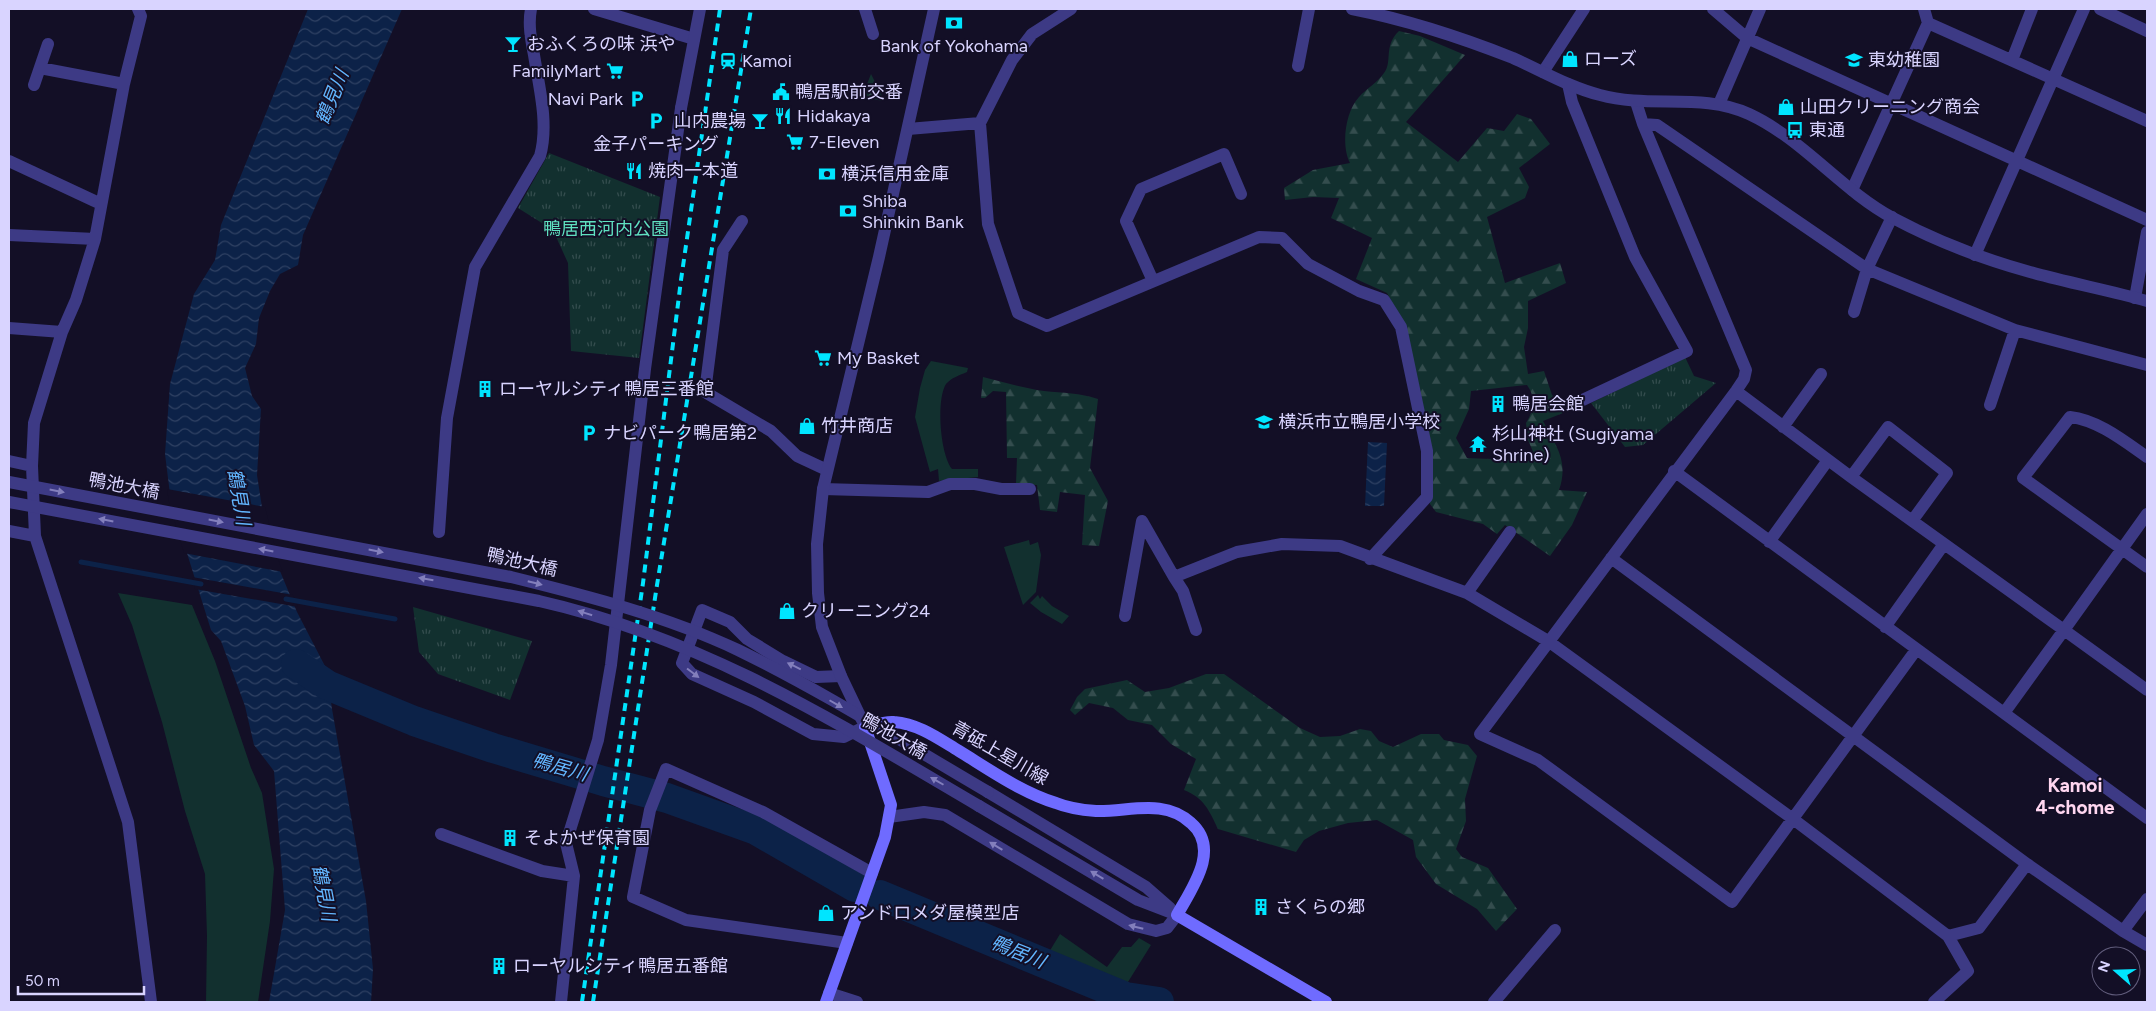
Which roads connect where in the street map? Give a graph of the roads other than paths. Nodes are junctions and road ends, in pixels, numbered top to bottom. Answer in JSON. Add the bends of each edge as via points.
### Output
{"nodes":[{"id":1,"x":138,"y":9,"type":"edge"},
{"id":2,"x":531,"y":9,"type":"edge"},
{"id":3,"x":594,"y":9,"type":"edge"},
{"id":4,"x":700,"y":9,"type":"edge"},
{"id":5,"x":865,"y":9,"type":"edge"},
{"id":6,"x":934,"y":9,"type":"edge"},
{"id":7,"x":1072,"y":9,"type":"edge"},
{"id":8,"x":1309,"y":9,"type":"edge"},
{"id":9,"x":1352,"y":9,"type":"edge"},
{"id":10,"x":1584,"y":9,"type":"edge"},
{"id":11,"x":1713,"y":9,"type":"edge"},
{"id":12,"x":1760,"y":9,"type":"edge"},
{"id":13,"x":1924,"y":9,"type":"edge"},
{"id":14,"x":2032,"y":9,"type":"edge"},
{"id":15,"x":2084,"y":9,"type":"edge"},
{"id":16,"x":2100,"y":9,"type":"edge"},
{"id":17,"x":1928,"y":23,"type":"junction"},
{"id":18,"x":2147,"y":31,"type":"edge"},
{"id":19,"x":873,"y":34,"type":"dead end"},
{"id":20,"x":1746,"y":38,"type":"junction"},
{"id":21,"x":694,"y":39,"type":"junction"},
{"id":22,"x":48,"y":44,"type":"dead end"},
{"id":23,"x":2012,"y":60,"type":"junction"},
{"id":24,"x":1298,"y":66,"type":"dead end"},
{"id":25,"x":40,"y":68,"type":"junction"},
{"id":26,"x":1543,"y":72,"type":"junction"},
{"id":27,"x":2053,"y":79,"type":"junction"},
{"id":28,"x":124,"y":84,"type":"junction"},
{"id":29,"x":1568,"y":84,"type":"junction"},
{"id":30,"x":34,"y":85,"type":"dead end"},
{"id":31,"x":1636,"y":102,"type":"junction"},
{"id":32,"x":1719,"y":104,"type":"junction"},
{"id":33,"x":1891,"y":105,"type":"junction"},
{"id":34,"x":2147,"y":121,"type":"edge"},
{"id":35,"x":980,"y":123,"type":"junction"},
{"id":36,"x":1643,"y":124,"type":"junction"},
{"id":37,"x":908,"y":129,"type":"junction"},
{"id":38,"x":9,"y":161,"type":"edge"},
{"id":39,"x":2016,"y":162,"type":"junction"},
{"id":40,"x":1852,"y":190,"type":"junction"},
{"id":41,"x":1241,"y":194,"type":"dead end"},
{"id":42,"x":101,"y":204,"type":"junction"},
{"id":43,"x":1892,"y":217,"type":"junction"},
{"id":44,"x":2147,"y":220,"type":"edge"},
{"id":45,"x":742,"y":221,"type":"dead end"},
{"id":46,"x":2147,"y":232,"type":"edge"},
{"id":47,"x":9,"y":234,"type":"edge"},
{"id":48,"x":95,"y":239,"type":"junction"},
{"id":49,"x":1975,"y":255,"type":"junction"},
{"id":50,"x":1866,"y":269,"type":"junction"},
{"id":51,"x":1153,"y":281,"type":"junction"},
{"id":52,"x":2141,"y":300,"type":"edge"},
{"id":53,"x":1854,"y":312,"type":"dead end"},
{"id":54,"x":9,"y":328,"type":"edge"},
{"id":55,"x":2015,"y":330,"type":"junction"},
{"id":56,"x":62,"y":332,"type":"junction"},
{"id":57,"x":2147,"y":365,"type":"edge"},
{"id":58,"x":1821,"y":374,"type":"dead end"},
{"id":59,"x":1736,"y":391,"type":"junction"},
{"id":60,"x":1574,"y":404,"type":"dead end"},
{"id":61,"x":1990,"y":405,"type":"dead end"},
{"id":62,"x":1783,"y":427,"type":"junction"},
{"id":63,"x":2147,"y":457,"type":"edge"},
{"id":64,"x":1828,"y":460,"type":"junction"},
{"id":65,"x":9,"y":461,"type":"edge"},
{"id":66,"x":32,"y":466,"type":"junction"},
{"id":67,"x":827,"y":470,"type":"junction"},
{"id":68,"x":1674,"y":471,"type":"junction"},
{"id":69,"x":1851,"y":477,"type":"junction"},
{"id":70,"x":9,"y":482,"type":"edge"},
{"id":71,"x":822,"y":489,"type":"junction"},
{"id":72,"x":1030,"y":489,"type":"dead end"},
{"id":73,"x":9,"y":502,"type":"edge"},
{"id":74,"x":2147,"y":514,"type":"edge"},
{"id":75,"x":1912,"y":521,"type":"junction"},
{"id":76,"x":9,"y":531,"type":"edge"},
{"id":77,"x":439,"y":532,"type":"dead end"},
{"id":78,"x":1510,"y":532,"type":"dead end"},
{"id":79,"x":35,"y":536,"type":"junction"},
{"id":80,"x":1769,"y":542,"type":"junction"},
{"id":81,"x":1944,"y":544,"type":"junction"},
{"id":82,"x":2122,"y":549,"type":"junction"},
{"id":83,"x":1611,"y":558,"type":"junction"},
{"id":84,"x":1370,"y":559,"type":"junction"},
{"id":85,"x":2147,"y":567,"type":"edge"},
{"id":86,"x":1174,"y":577,"type":"junction"},
{"id":87,"x":1467,"y":593,"type":"junction"},
{"id":88,"x":1124,"y":616,"type":"dead end"},
{"id":89,"x":1885,"y":627,"type":"junction"},
{"id":90,"x":1196,"y":630,"type":"dead end"},
{"id":91,"x":2064,"y":630,"type":"junction"},
{"id":92,"x":1548,"y":641,"type":"junction"},
{"id":93,"x":1916,"y":650,"type":"junction"},
{"id":94,"x":840,"y":676,"type":"junction"},
{"id":95,"x":2147,"y":690,"type":"edge"},
{"id":96,"x":2004,"y":712,"type":"junction"},
{"id":97,"x":865,"y":727,"type":"junction"},
{"id":98,"x":1853,"y":736,"type":"junction"},
{"id":99,"x":889,"y":817,"type":"junction"},
{"id":100,"x":2147,"y":818,"type":"edge"},
{"id":101,"x":1793,"y":819,"type":"junction"},
{"id":102,"x":441,"y":834,"type":"dead end"},
{"id":103,"x":2027,"y":864,"type":"junction"},
{"id":104,"x":872,"y":873,"type":"junction"},
{"id":105,"x":574,"y":876,"type":"junction"},
{"id":106,"x":2147,"y":899,"type":"edge"},
{"id":107,"x":1177,"y":915,"type":"junction"},
{"id":108,"x":1555,"y":930,"type":"dead end"},
{"id":109,"x":2124,"y":931,"type":"junction"},
{"id":110,"x":1948,"y":936,"type":"junction"},
{"id":111,"x":847,"y":943,"type":"junction"},
{"id":112,"x":2147,"y":945,"type":"edge"},
{"id":113,"x":828,"y":998,"type":"edge"},
{"id":114,"x":151,"y":1002,"type":"edge"},
{"id":115,"x":561,"y":1002,"type":"edge"},
{"id":116,"x":857,"y":1002,"type":"edge"},
{"id":117,"x":1326,"y":1002,"type":"edge"},
{"id":118,"x":1494,"y":1002,"type":"edge"},
{"id":119,"x":1934,"y":1002,"type":"edge"}],
"edges":[{"from":1,"to":28,"type":"street","via":[[141,16]]},
{"from":2,"to":77,"type":"street","via":[[530,31],[544,142],[540,156],[476,267],[447,418]]},
{"from":3,"to":21,"type":"street"},
{"from":4,"to":21,"type":"street"},
{"from":5,"to":19,"type":"street"},
{"from":6,"to":37,"type":"street"},
{"from":7,"to":35,"type":"street","via":[[1032,34],[1012,60]]},
{"from":8,"to":24,"type":"street"},
{"from":9,"to":26,"type":"street","via":[[1449,34]]},
{"from":10,"to":26,"type":"street"},
{"from":11,"to":20,"type":"street"},
{"from":12,"to":20,"type":"street"},
{"from":13,"to":17,"type":"street"},
{"from":14,"to":23,"type":"street"},
{"from":15,"to":27,"type":"street"},
{"from":16,"to":18,"type":"street"},
{"from":17,"to":23,"type":"street"},
{"from":17,"to":33,"type":"street"},
{"from":20,"to":32,"type":"street"},
{"from":20,"to":33,"type":"street"},
{"from":21,"to":105,"type":"street","via":[[681,108],[645,369],[611,664],[598,740],[566,843]]},
{"from":22,"to":25,"type":"street"},
{"from":23,"to":27,"type":"street"},
{"from":25,"to":28,"type":"street"},
{"from":25,"to":30,"type":"street"},
{"from":26,"to":29,"type":"street"},
{"from":27,"to":34,"type":"street"},
{"from":27,"to":39,"type":"street"},
{"from":28,"to":42,"type":"street"},
{"from":29,"to":31,"type":"street","via":[[1602,96]]},
{"from":29,"to":60,"type":"street","via":[[1572,102],[1635,257],[1687,351]]},
{"from":31,"to":32,"type":"street","via":[[1704,101]]},
{"from":31,"to":36,"type":"street"},
{"from":32,"to":40,"type":"street","via":[[1771,126]]},
{"from":33,"to":39,"type":"street"},
{"from":33,"to":40,"type":"street"},
{"from":35,"to":37,"type":"street"},
{"from":35,"to":51,"type":"street","via":[[988,224],[1018,313],[1047,326]]},
{"from":36,"to":50,"type":"street","via":[[1657,125]]},
{"from":36,"to":59,"type":"street","via":[[1746,370]]},
{"from":37,"to":67,"type":"street"},
{"from":38,"to":42,"type":"street"},
{"from":39,"to":44,"type":"street"},
{"from":39,"to":49,"type":"street"},
{"from":40,"to":43,"type":"street"},
{"from":41,"to":51,"type":"street","via":[[1224,154],[1141,190],[1126,221]]},
{"from":42,"to":48,"type":"street"},
{"from":43,"to":49,"type":"street"},
{"from":43,"to":50,"type":"street"},
{"from":45,"to":67,"type":"street","via":[[723,250],[705,392],[771,431],[797,456]]},
{"from":46,"to":52,"type":"street"},
{"from":47,"to":48,"type":"street"},
{"from":48,"to":56,"type":"street"},
{"from":49,"to":52,"type":"street"},
{"from":50,"to":53,"type":"street"},
{"from":50,"to":55,"type":"street"},
{"from":51,"to":84,"type":"street","via":[[1259,237],[1282,238],[1308,264],[1359,291],[1384,300],[1401,327],[1428,450],[1427,497]]},
{"from":54,"to":56,"type":"street"},
{"from":55,"to":57,"type":"street"},
{"from":55,"to":61,"type":"street"},
{"from":56,"to":66,"type":"street","via":[[34,423]]},
{"from":58,"to":62,"type":"street"},
{"from":59,"to":62,"type":"street"},
{"from":59,"to":68,"type":"street"},
{"from":62,"to":64,"type":"street"},
{"from":63,"to":82,"type":"street","via":[[2083,418],[2070,417],[2023,478]]},
{"from":64,"to":69,"type":"street"},
{"from":64,"to":80,"type":"street"},
{"from":65,"to":66,"type":"street"},
{"from":66,"to":79,"type":"street"},
{"from":67,"to":71,"type":"street"},
{"from":68,"to":80,"type":"street"},
{"from":68,"to":83,"type":"street"},
{"from":69,"to":75,"type":"street"},
{"from":69,"to":75,"type":"street","via":[[1888,427],[1947,474]]},
{"from":70,"to":107,"type":"street","name":"鴨池大橋","one_way":true,"bridge":true,"via":[[511,577],[591,596],[668,622],[746,654],[788,676],[1146,887]]},
{"from":71,"to":72,"type":"street","via":[[928,492],[950,484],[976,484],[1001,489]]},
{"from":71,"to":94,"type":"street","via":[[817,544],[818,593],[822,627]]},
{"from":107,"to":73,"type":"street","name":"鴨池大橋","one_way":true,"bridge":true,"via":[[1138,900],[773,687],[729,666],[605,619],[539,601]]},
{"from":74,"to":82,"type":"street"},
{"from":75,"to":81,"type":"street"},
{"from":76,"to":79,"type":"street"},
{"from":78,"to":87,"type":"street"},
{"from":79,"to":114,"type":"street","via":[[128,822]]},
{"from":80,"to":89,"type":"street"},
{"from":81,"to":89,"type":"street"},
{"from":81,"to":91,"type":"street"},
{"from":82,"to":85,"type":"street"},
{"from":82,"to":91,"type":"street"},
{"from":83,"to":92,"type":"street"},
{"from":83,"to":98,"type":"street"},
{"from":84,"to":86,"type":"street","via":[[1340,546],[1282,544],[1237,552]]},
{"from":84,"to":87,"type":"street"},
{"from":86,"to":88,"type":"street","via":[[1142,521]]},
{"from":86,"to":90,"type":"street","via":[[1183,591]]},
{"from":87,"to":92,"type":"street"},
{"from":89,"to":93,"type":"street"},
{"from":91,"to":95,"type":"street"},
{"from":91,"to":96,"type":"street"},
{"from":92,"to":101,"type":"street"},
{"from":92,"to":101,"type":"street","via":[[1480,734],[1538,760],[1732,902]]},
{"from":93,"to":96,"type":"street"},
{"from":93,"to":98,"type":"street"},
{"from":94,"to":97,"type":"street"},
{"from":94,"to":97,"type":"street","one_way":true,"via":[[816,677],[747,639],[730,622],[702,610],[682,664],[692,674],[813,734],[844,737]]},
{"from":96,"to":100,"type":"street"},
{"from":97,"to":99,"type":"main road","via":[[890,805]]},
{"from":97,"to":107,"type":"main road","name":"青砥上星川線","via":[[893,721],[926,731],[1014,785],[1057,804],[1097,811],[1148,807],[1175,812],[1192,823],[1204,841],[1200,873]]},
{"from":98,"to":101,"type":"street"},
{"from":98,"to":103,"type":"street"},
{"from":99,"to":104,"type":"main road"},
{"from":107,"to":99,"type":"street","one_way":true,"via":[[1167,928],[1156,931],[1128,924],[945,815],[924,812]]},
{"from":101,"to":110,"type":"street"},
{"from":102,"to":105,"type":"street","via":[[542,871]]},
{"from":103,"to":109,"type":"street"},
{"from":103,"to":110,"type":"street","via":[[1979,928]]},
{"from":104,"to":111,"type":"main road"},
{"from":104,"to":111,"type":"street","via":[[763,812],[666,770],[650,810],[633,898],[686,920]]},
{"from":105,"to":115,"type":"street"},
{"from":106,"to":109,"type":"street"},
{"from":107,"to":117,"type":"main road"},
{"from":108,"to":118,"type":"street"},
{"from":109,"to":112,"type":"street"},
{"from":110,"to":119,"type":"street","via":[[1968,971]]},
{"from":111,"to":113,"type":"main road"},
{"from":113,"to":116,"type":"street"}]}
